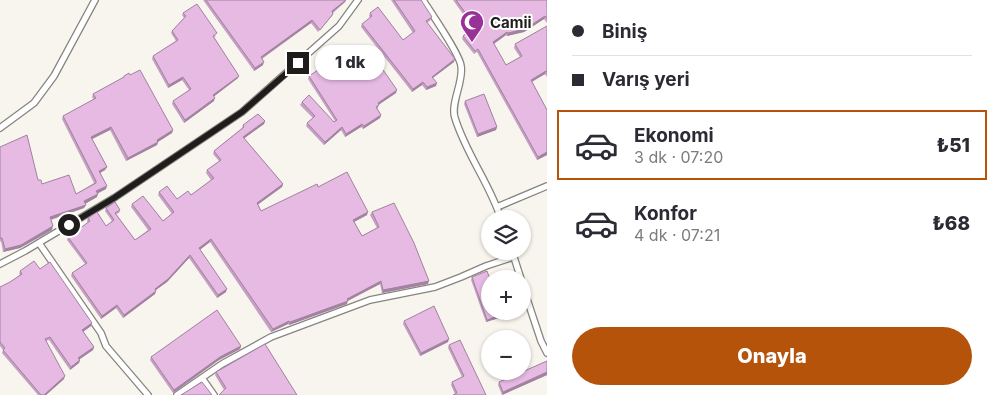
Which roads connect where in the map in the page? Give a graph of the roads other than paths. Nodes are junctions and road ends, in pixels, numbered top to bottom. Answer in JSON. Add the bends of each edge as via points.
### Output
{"nodes":[{"id":1,"x":95,"y":0,"type":"edge"},
{"id":2,"x":358,"y":0,"type":"edge"},
{"id":3,"x":423,"y":0,"type":"edge"},
{"id":4,"x":0,"y":128,"type":"edge"},
{"id":5,"x":547,"y":186,"type":"edge"},
{"id":6,"x":497,"y":207,"type":"junction"},
{"id":7,"x":498,"y":210,"type":"edge"},
{"id":8,"x":38,"y":243,"type":"junction"},
{"id":9,"x":500,"y":260,"type":"edge"},
{"id":10,"x":0,"y":264,"type":"edge"},
{"id":11,"x":531,"y":311,"type":"edge"},
{"id":12,"x":547,"y":353,"type":"edge"},
{"id":13,"x":202,"y":378,"type":"junction"},
{"id":14,"x":148,"y":395,"type":"edge"},
{"id":15,"x":177,"y":395,"type":"edge"},
{"id":16,"x":214,"y":395,"type":"edge"}],
"edges":[{"from":1,"to":4,"type":"street","via":[[54,76],[34,102]]},
{"from":2,"to":8,"type":"street","via":[[339,26],[242,112],[114,198]]},
{"from":3,"to":6,"type":"street","via":[[461,66],[454,116]]},
{"from":5,"to":6,"type":"street"},
{"from":6,"to":7,"type":"street"},
{"from":8,"to":10,"type":"street"},
{"from":8,"to":14,"type":"street","via":[[101,333],[106,346]]},
{"from":9,"to":13,"type":"street","via":[[435,287],[370,300],[271,337]]},
{"from":11,"to":12,"type":"street"},
{"from":13,"to":15,"type":"street"},
{"from":13,"to":16,"type":"street"}]}
